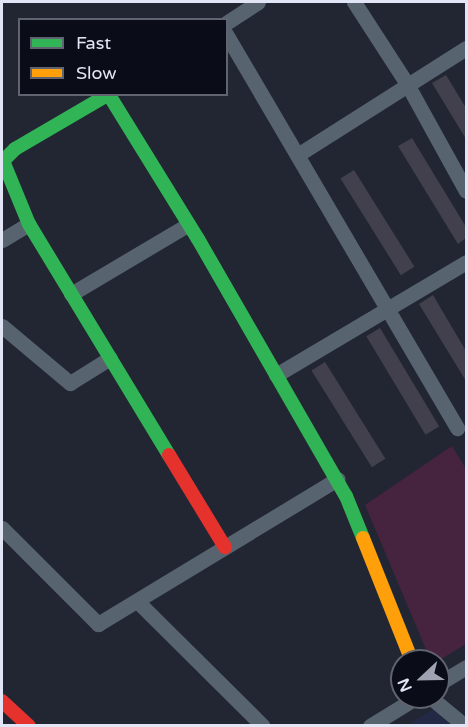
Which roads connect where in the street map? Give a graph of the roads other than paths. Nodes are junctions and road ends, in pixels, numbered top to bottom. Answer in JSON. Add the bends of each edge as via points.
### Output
{"nodes":[{"id":1,"x":258,"y":2,"type":"edge"},
{"id":2,"x":354,"y":2,"type":"edge"},
{"id":3,"x":228,"y":21,"type":"edge"},
{"id":4,"x":228,"y":37,"type":"edge"},
{"id":5,"x":466,"y":48,"type":"edge"},
{"id":6,"x":407,"y":84,"type":"junction"},
{"id":7,"x":106,"y":96,"type":"edge"},
{"id":8,"x":110,"y":96,"type":"edge"},
{"id":9,"x":299,"y":154,"type":"junction"},
{"id":10,"x":466,"y":192,"type":"edge"},
{"id":11,"x":28,"y":224,"type":"junction"},
{"id":12,"x":187,"y":225,"type":"junction"},
{"id":13,"x":2,"y":240,"type":"edge"},
{"id":14,"x":466,"y":262,"type":"edge"},
{"id":15,"x":71,"y":294,"type":"junction"},
{"id":16,"x":387,"y":309,"type":"junction"},
{"id":17,"x":2,"y":326,"type":"edge"},
{"id":18,"x":110,"y":358,"type":"junction"},
{"id":19,"x":276,"y":375,"type":"junction"},
{"id":20,"x":457,"y":428,"type":"dead end"},
{"id":21,"x":337,"y":479,"type":"junction"},
{"id":22,"x":2,"y":528,"type":"edge"},
{"id":23,"x":225,"y":547,"type":"junction"},
{"id":24,"x":137,"y":601,"type":"junction"},
{"id":25,"x":407,"y":649,"type":"edge"},
{"id":26,"x":466,"y":667,"type":"edge"},
{"id":27,"x":450,"y":677,"type":"edge"},
{"id":28,"x":2,"y":701,"type":"edge"},
{"id":29,"x":398,"y":709,"type":"edge"},
{"id":30,"x":444,"y":709,"type":"edge"},
{"id":31,"x":29,"y":726,"type":"edge"},
{"id":32,"x":263,"y":726,"type":"edge"},
{"id":33,"x":370,"y":726,"type":"edge"},
{"id":34,"x":465,"y":726,"type":"edge"}],
"edges":[{"from":1,"to":3,"type":"street"},
{"from":2,"to":6,"type":"street"},
{"from":4,"to":9,"type":"street"},
{"from":5,"to":6,"type":"street"},
{"from":6,"to":9,"type":"street"},
{"from":6,"to":10,"type":"street"},
{"from":7,"to":11,"type":"street","via":[[15,149],[3,161]]},
{"from":8,"to":12,"type":"street"},
{"from":9,"to":16,"type":"street"},
{"from":11,"to":13,"type":"street"},
{"from":11,"to":15,"type":"street"},
{"from":12,"to":15,"type":"street"},
{"from":12,"to":19,"type":"street"},
{"from":14,"to":16,"type":"street"},
{"from":15,"to":18,"type":"street"},
{"from":16,"to":19,"type":"street"},
{"from":16,"to":20,"type":"street"},
{"from":17,"to":18,"type":"street","via":[[70,383]]},
{"from":18,"to":23,"type":"street"},
{"from":19,"to":21,"type":"street"},
{"from":21,"to":23,"type":"street"},
{"from":21,"to":25,"type":"street"},
{"from":22,"to":24,"type":"street","via":[[98,624]]},
{"from":23,"to":24,"type":"street"},
{"from":24,"to":32,"type":"street"},
{"from":26,"to":27,"type":"street"},
{"from":28,"to":31,"type":"street"},
{"from":29,"to":33,"type":"street"},
{"from":30,"to":34,"type":"street"}]}
